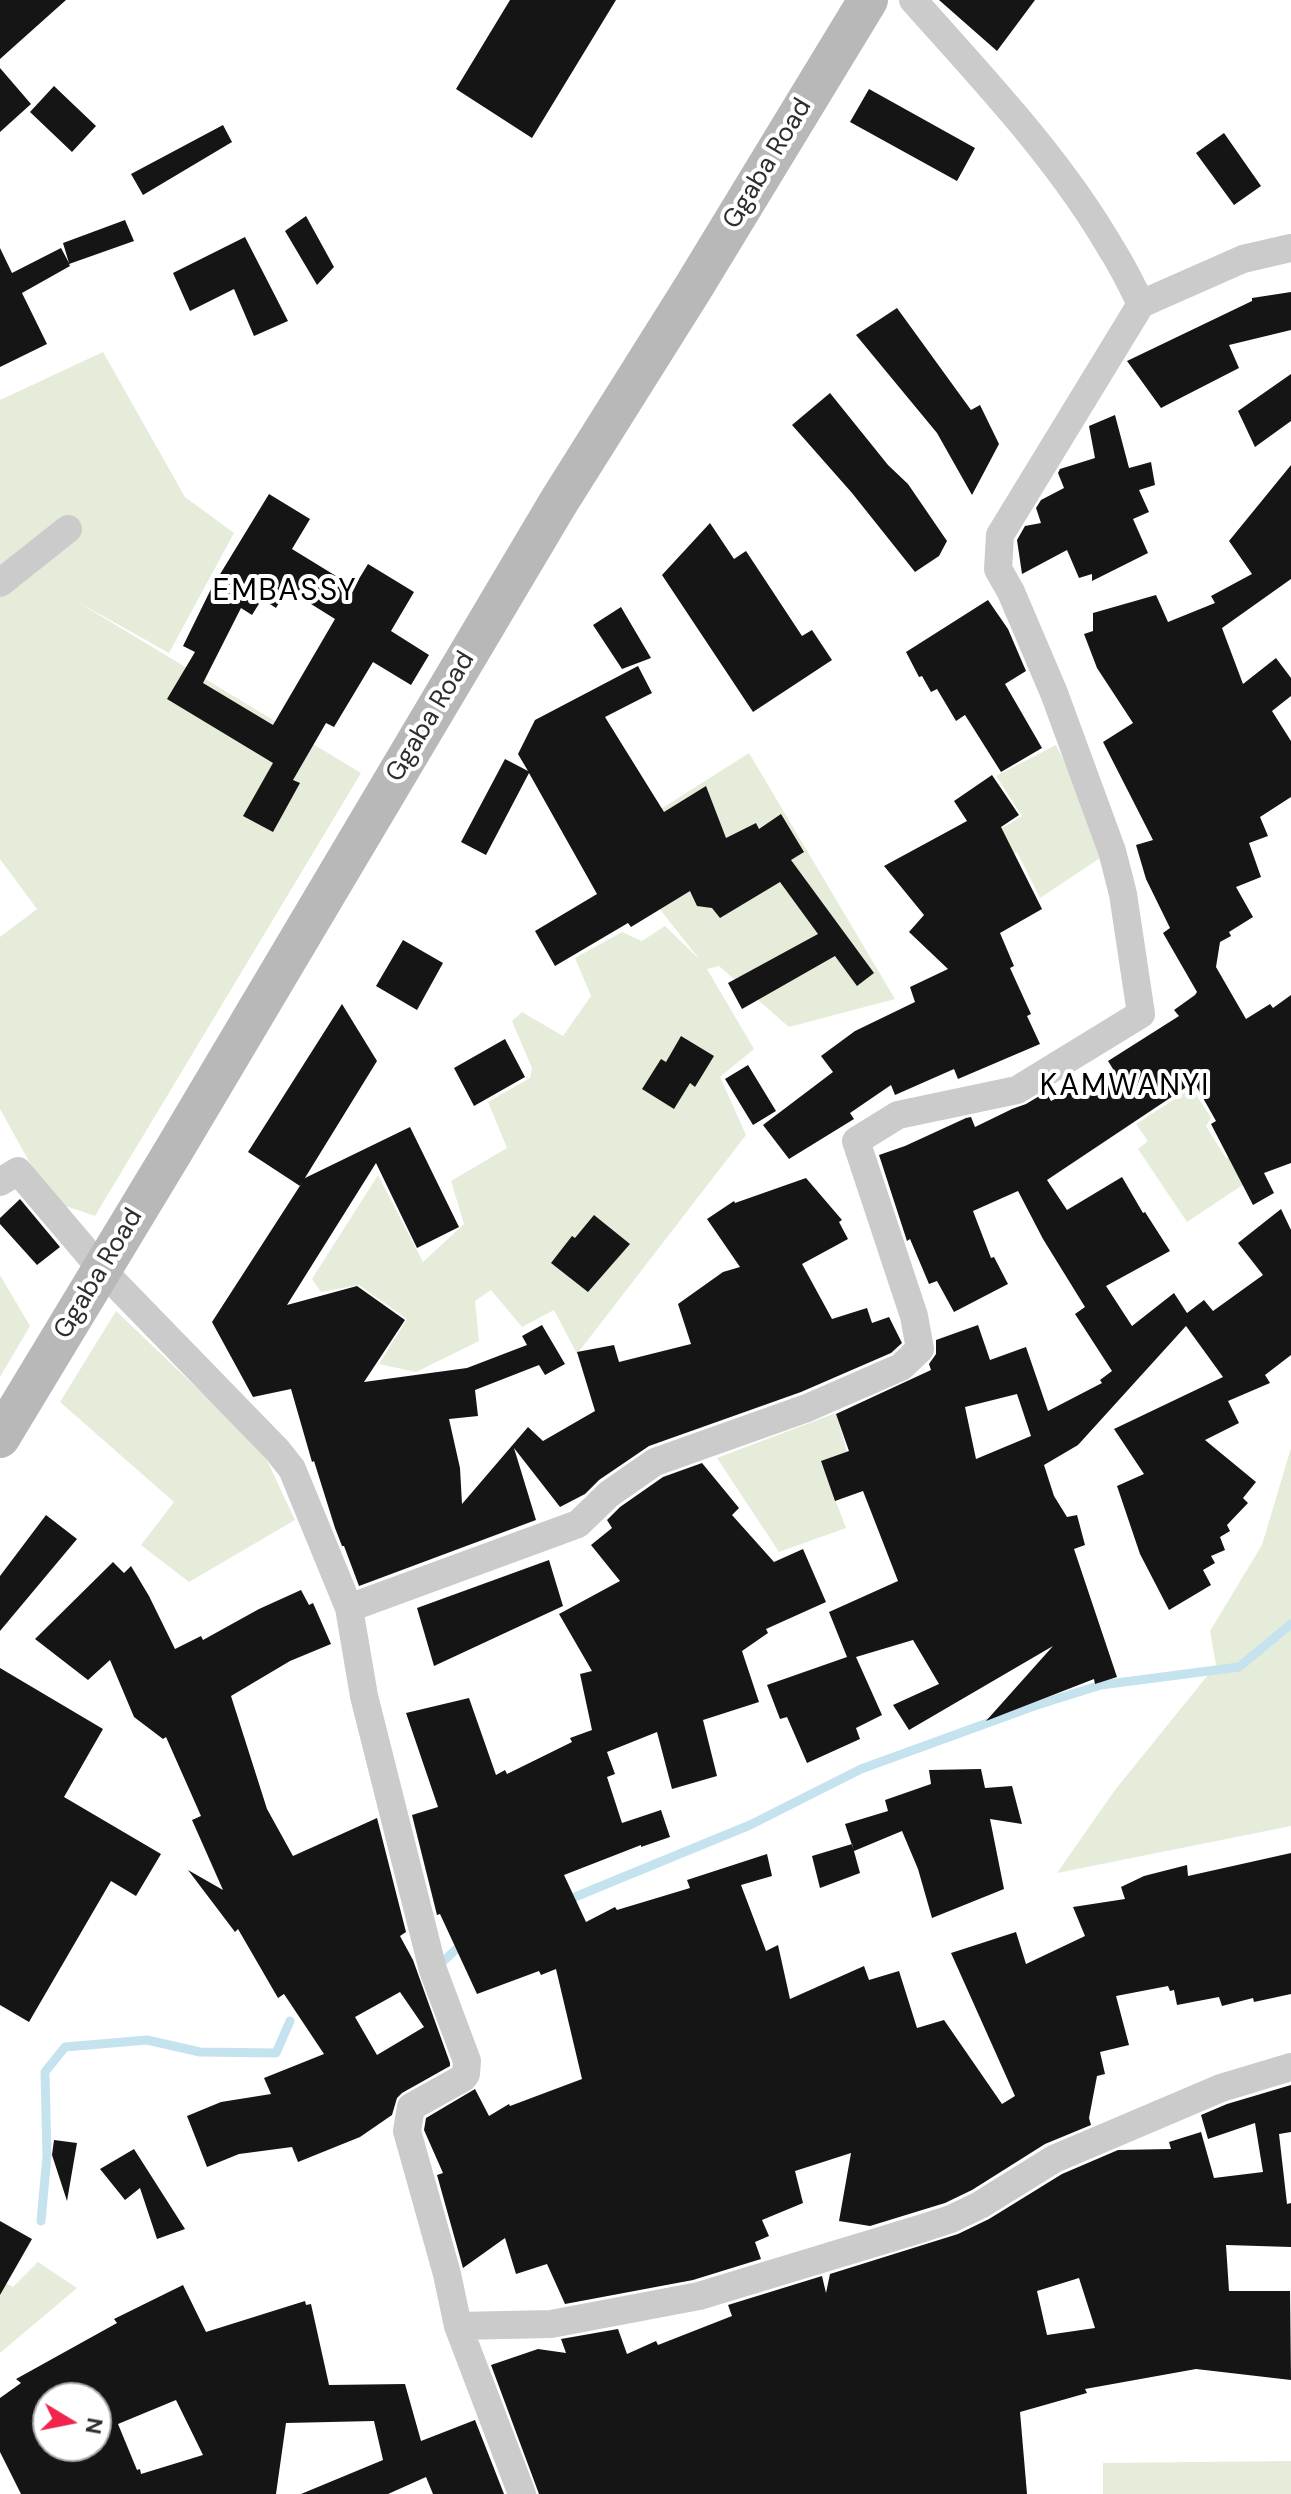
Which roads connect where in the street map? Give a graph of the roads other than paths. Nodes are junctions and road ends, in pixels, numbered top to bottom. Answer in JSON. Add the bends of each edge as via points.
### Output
{"nodes":[{"id":1,"x":868,"y":0,"type":"edge"},
{"id":2,"x":913,"y":0,"type":"edge"},
{"id":3,"x":1291,"y":248,"type":"edge"},
{"id":4,"x":1141,"y":304,"type":"junction"},
{"id":5,"x":68,"y":529,"type":"dead end"},
{"id":6,"x":0,"y":583,"type":"edge"},
{"id":7,"x":0,"y":1182,"type":"edge"},
{"id":8,"x":102,"y":1270,"type":"junction"},
{"id":9,"x":0,"y":1438,"type":"edge"},
{"id":10,"x":349,"y":1608,"type":"junction"},
{"id":11,"x":1291,"y":2067,"type":"edge"},
{"id":12,"x":458,"y":2326,"type":"junction"},
{"id":13,"x":522,"y":2494,"type":"edge"}],
"edges":[{"from":1,"to":8,"type":"main road","name":"Ggaba Road","via":[[558,503]]},
{"from":2,"to":4,"type":"street","via":[[1061,174],[1112,248]]},
{"from":3,"to":4,"type":"street","via":[[1243,259]]},
{"from":4,"to":10,"type":"street","via":[[1000,535],[998,554],[998,569],[1054,693],[1112,851],[1141,1014],[1017,1090],[898,1115],[856,1141],[914,1316],[920,1349],[901,1367],[807,1408],[655,1462],[578,1524]]},
{"from":5,"to":6,"type":"street"},
{"from":7,"to":8,"type":"street","via":[[18,1171]]},
{"from":8,"to":9,"type":"main road","name":"Ggaba Road"},
{"from":8,"to":10,"type":"street","via":[[292,1469]]},
{"from":10,"to":12,"type":"street","via":[[364,1696],[433,1970],[467,2061],[463,2078],[411,2107],[407,2131]]},
{"from":11,"to":12,"type":"street","via":[[1221,2088],[1054,2159],[980,2205],[920,2229],[699,2296],[551,2324]]},
{"from":12,"to":13,"type":"street"}]}
